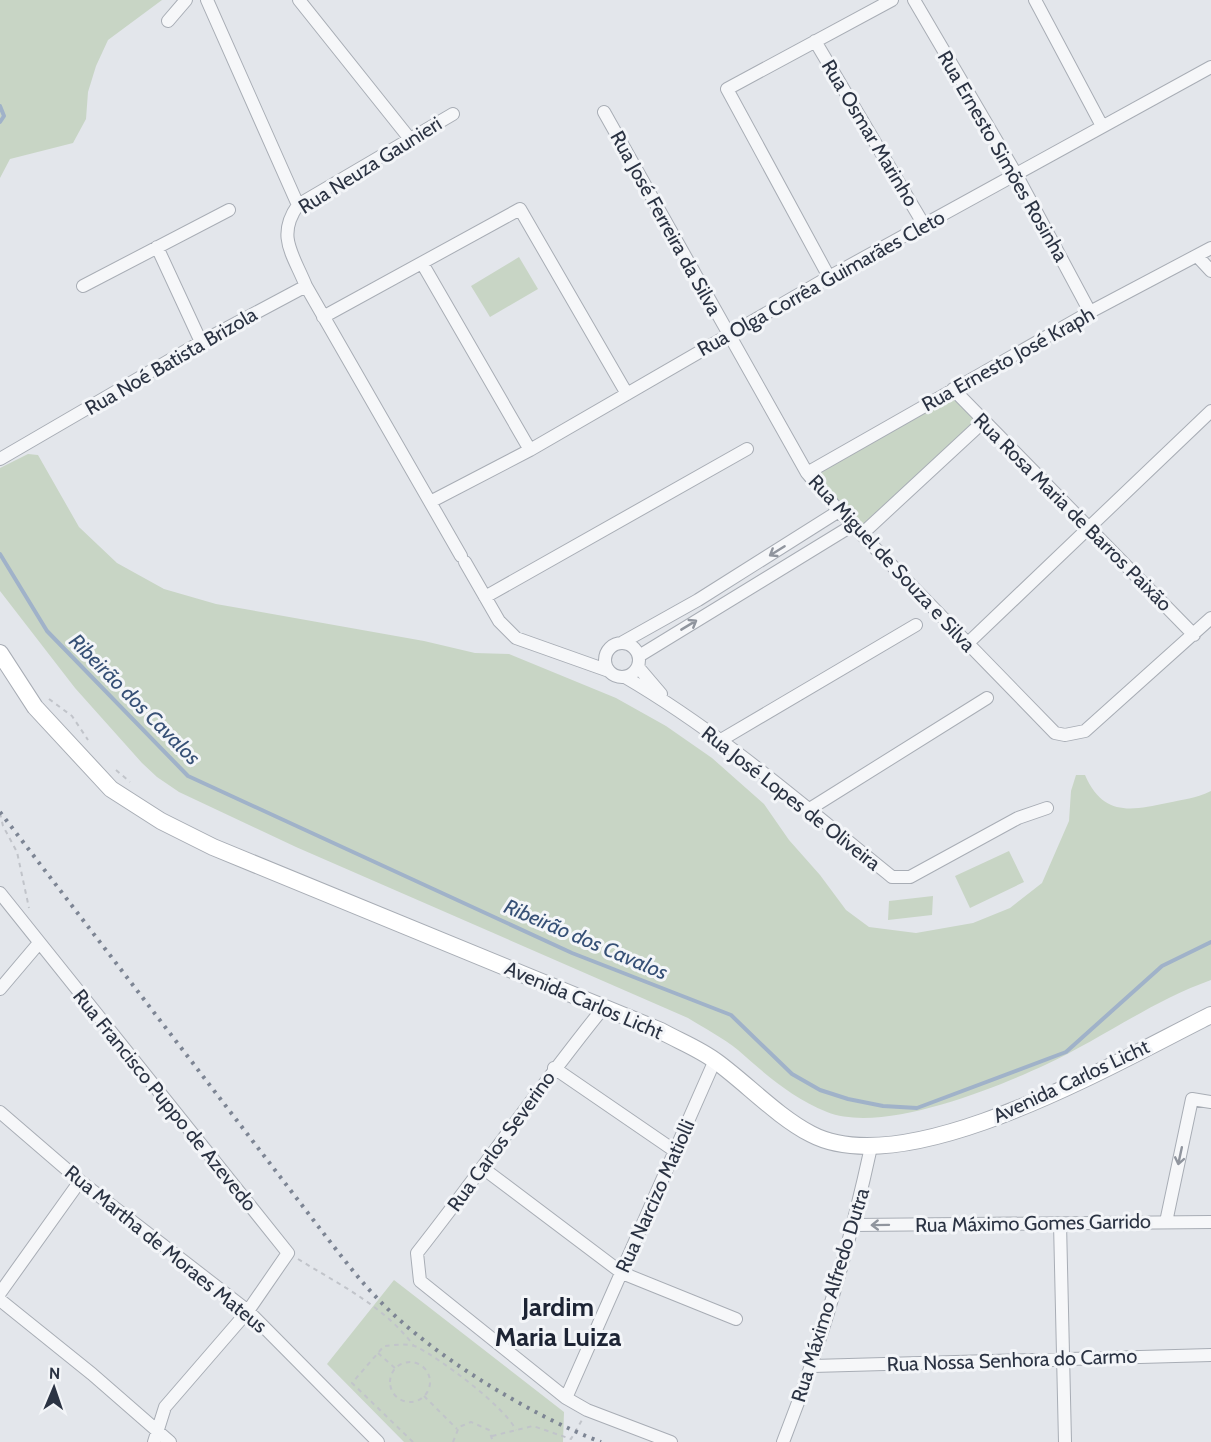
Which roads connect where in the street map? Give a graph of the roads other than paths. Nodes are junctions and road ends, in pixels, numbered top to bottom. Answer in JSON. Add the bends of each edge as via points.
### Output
{"nodes":[{"id":1,"x":186,"y":0,"type":"edge"},
{"id":2,"x":207,"y":0,"type":"edge"},
{"id":3,"x":299,"y":0,"type":"edge"},
{"id":4,"x":892,"y":0,"type":"edge"},
{"id":5,"x":914,"y":0,"type":"edge"},
{"id":6,"x":1035,"y":0,"type":"edge"},
{"id":7,"x":168,"y":21,"type":"dead end"},
{"id":8,"x":815,"y":41,"type":"junction"},
{"id":9,"x":1211,"y":67,"type":"edge"},
{"id":10,"x":604,"y":112,"type":"dead end"},
{"id":11,"x":453,"y":114,"type":"dead end"},
{"id":12,"x":1102,"y":126,"type":"junction"},
{"id":13,"x":410,"y":138,"type":"junction"},
{"id":14,"x":1016,"y":174,"type":"junction"},
{"id":15,"x":298,"y":205,"type":"junction"},
{"id":16,"x":229,"y":210,"type":"dead end"},
{"id":17,"x":924,"y":225,"type":"junction"},
{"id":18,"x":157,"y":247,"type":"junction"},
{"id":19,"x":1211,"y":248,"type":"edge"},
{"id":20,"x":1197,"y":256,"type":"junction"},
{"id":21,"x":422,"y":262,"type":"junction"},
{"id":22,"x":1211,"y":271,"type":"edge"},
{"id":23,"x":829,"y":277,"type":"junction"},
{"id":24,"x":83,"y":286,"type":"dead end"},
{"id":25,"x":306,"y":286,"type":"junction"},
{"id":26,"x":1090,"y":312,"type":"junction"},
{"id":27,"x":323,"y":316,"type":"junction"},
{"id":28,"x":728,"y":335,"type":"junction"},
{"id":29,"x":201,"y":342,"type":"junction"},
{"id":30,"x":953,"y":389,"type":"junction"},
{"id":31,"x":627,"y":394,"type":"junction"},
{"id":32,"x":1211,"y":411,"type":"edge"},
{"id":33,"x":984,"y":421,"type":"junction"},
{"id":34,"x":747,"y":449,"type":"dead end"},
{"id":35,"x":530,"y":450,"type":"junction"},
{"id":36,"x":4,"y":457,"type":"edge"},
{"id":37,"x":807,"y":474,"type":"junction"},
{"id":38,"x":432,"y":501,"type":"junction"},
{"id":39,"x":839,"y":511,"type":"junction"},
{"id":40,"x":853,"y":525,"type":"junction"},
{"id":41,"x":1089,"y":527,"type":"junction"},
{"id":42,"x":862,"y":534,"type":"junction"},
{"id":43,"x":485,"y":597,"type":"junction"},
{"id":44,"x":1211,"y":618,"type":"edge"},
{"id":45,"x":916,"y":626,"type":"dead end"},
{"id":46,"x":1194,"y":634,"type":"junction"},
{"id":47,"x":623,"y":642,"type":"junction"},
{"id":48,"x":967,"y":644,"type":"junction"},
{"id":49,"x":0,"y":653,"type":"edge"},
{"id":50,"x":569,"y":655,"type":"junction"},
{"id":51,"x":605,"y":655,"type":"junction"},
{"id":52,"x":639,"y":661,"type":"junction"},
{"id":53,"x":609,"y":671,"type":"junction"},
{"id":54,"x":625,"y":677,"type":"junction"},
{"id":55,"x":987,"y":698,"type":"dead end"},
{"id":56,"x":668,"y":702,"type":"junction"},
{"id":57,"x":721,"y":740,"type":"junction"},
{"id":58,"x":1047,"y":808,"type":"dead end"},
{"id":59,"x":808,"y":810,"type":"junction"},
{"id":60,"x":0,"y":893,"type":"edge"},
{"id":61,"x":39,"y":943,"type":"junction"},
{"id":62,"x":0,"y":989,"type":"edge"},
{"id":63,"x":604,"y":1007,"type":"junction"},
{"id":64,"x":1211,"y":1015,"type":"edge"},
{"id":65,"x":715,"y":1060,"type":"junction"},
{"id":66,"x":554,"y":1068,"type":"junction"},
{"id":67,"x":1211,"y":1102,"type":"edge"},
{"id":68,"x":0,"y":1112,"type":"edge"},
{"id":69,"x":871,"y":1147,"type":"junction"},
{"id":70,"x":675,"y":1150,"type":"junction"},
{"id":71,"x":484,"y":1169,"type":"junction"},
{"id":72,"x":80,"y":1181,"type":"junction"},
{"id":73,"x":1166,"y":1222,"type":"junction"},
{"id":74,"x":1211,"y":1222,"type":"edge"},
{"id":75,"x":1060,"y":1223,"type":"junction"},
{"id":76,"x":854,"y":1225,"type":"junction"},
{"id":77,"x":622,"y":1273,"type":"junction"},
{"id":78,"x":0,"y":1293,"type":"edge"},
{"id":79,"x":0,"y":1300,"type":"edge"},
{"id":80,"x":248,"y":1311,"type":"junction"},
{"id":81,"x":736,"y":1319,"type":"dead end"},
{"id":82,"x":1211,"y":1354,"type":"edge"},
{"id":83,"x":1062,"y":1359,"type":"junction"},
{"id":84,"x":813,"y":1366,"type":"junction"},
{"id":85,"x":566,"y":1398,"type":"junction"},
{"id":86,"x":157,"y":1429,"type":"junction"},
{"id":87,"x":154,"y":1442,"type":"edge"},
{"id":88,"x":171,"y":1442,"type":"edge"},
{"id":89,"x":378,"y":1442,"type":"edge"},
{"id":90,"x":671,"y":1442,"type":"edge"},
{"id":91,"x":783,"y":1442,"type":"edge"},
{"id":92,"x":1065,"y":1442,"type":"edge"}],
"edges":[{"from":1,"to":7,"type":"street"},
{"from":2,"to":15,"type":"street"},
{"from":3,"to":13,"type":"street"},
{"from":4,"to":8,"type":"street"},
{"from":5,"to":14,"type":"street","name":"Rua Ernesto Simões Rosinha"},
{"from":6,"to":12,"type":"street"},
{"from":8,"to":17,"type":"street","name":"Rua Osmar Marinho"},
{"from":8,"to":23,"type":"street","via":[[727,89]]},
{"from":9,"to":12,"type":"street","name":"Rua Olga Corrêa Guimarães Cleto"},
{"from":10,"to":28,"type":"street","name":"Rua José Ferreira da Silva"},
{"from":11,"to":13,"type":"street","name":"Rua Neuza Gaunieri"},
{"from":12,"to":14,"type":"street","name":"Rua Olga Corrêa Guimarães Cleto"},
{"from":13,"to":15,"type":"street","name":"Rua Neuza Gaunieri"},
{"from":14,"to":17,"type":"street","name":"Rua Olga Corrêa Guimarães Cleto"},
{"from":14,"to":26,"type":"street","name":"Rua Ernesto Simões Rosinha"},
{"from":15,"to":25,"type":"street","name":"Rua Neuza Gaunieri","via":[[286,230]]},
{"from":16,"to":18,"type":"street"},
{"from":17,"to":23,"type":"street","name":"Rua Olga Corrêa Guimarães Cleto"},
{"from":18,"to":24,"type":"street"},
{"from":18,"to":29,"type":"street"},
{"from":19,"to":20,"type":"street","name":"Rua Ernesto José Kraph"},
{"from":20,"to":22,"type":"street"},
{"from":20,"to":26,"type":"street","name":"Rua Ernesto José Kraph"},
{"from":21,"to":27,"type":"street"},
{"from":21,"to":31,"type":"street","via":[[520,209]]},
{"from":21,"to":35,"type":"street"},
{"from":23,"to":28,"type":"street","name":"Rua Olga Corrêa Guimarães Cleto"},
{"from":25,"to":27,"type":"street"},
{"from":25,"to":29,"type":"street","name":"Rua Noé Batista Brizola"},
{"from":26,"to":30,"type":"street","name":"Rua Ernesto José Kraph"},
{"from":27,"to":38,"type":"street"},
{"from":28,"to":31,"type":"street","name":"Rua Olga Corrêa Guimarães Cleto"},
{"from":28,"to":37,"type":"street","name":"Rua Miguel de Souza e Silva"},
{"from":29,"to":36,"type":"street","name":"Rua Noé Batista Brizola"},
{"from":30,"to":33,"type":"street","name":"Rua Rosa Maria de Barros Paixão"},
{"from":30,"to":37,"type":"street","name":"Rua Ernesto José Kraph"},
{"from":31,"to":35,"type":"street","name":"Rua Olga Corrêa Guimarães Cleto"},
{"from":32,"to":41,"type":"street"},
{"from":33,"to":41,"type":"street","name":"Rua Rosa Maria de Barros Paixão"},
{"from":33,"to":42,"type":"street"},
{"from":34,"to":43,"type":"street"},
{"from":35,"to":38,"type":"street","name":"Rua Olga Corrêa Guimarães Cleto"},
{"from":37,"to":39,"type":"street","name":"Rua Miguel de Souza e Silva"},
{"from":38,"to":43,"type":"street"},
{"from":39,"to":40,"type":"street","name":"Rua Miguel de Souza e Silva"},
{"from":39,"to":47,"type":"street","one_way":true},
{"from":40,"to":42,"type":"street","name":"Rua Miguel de Souza e Silva"},
{"from":52,"to":40,"type":"street","one_way":true},
{"from":41,"to":46,"type":"street","name":"Rua Rosa Maria de Barros Paixão"},
{"from":41,"to":48,"type":"street"},
{"from":42,"to":48,"type":"street","name":"Rua Miguel de Souza e Silva"},
{"from":43,"to":50,"type":"street","via":[[499,621],[516,638]]},
{"from":44,"to":46,"type":"street"},
{"from":45,"to":57,"type":"street"},
{"from":46,"to":48,"type":"street","name":"Rua Miguel de Souza e Silva","via":[[1085,731],[1065,735],[1055,733]]},
{"from":47,"to":51,"type":"street","via":[[612,646]]},
{"from":47,"to":52,"type":"street","via":[[633,646]]},
{"from":49,"to":63,"type":"main road","name":"Avenida Carlos Licht","via":[[35,707],[72,749],[111,789],[161,821],[213,847]]},
{"from":50,"to":51,"type":"street"},
{"from":50,"to":53,"type":"street"},
{"from":51,"to":53,"type":"street"},
{"from":52,"to":54,"type":"street"},
{"from":52,"to":56,"type":"street","name":"Rua José Lopes de Oliveira"},
{"from":53,"to":54,"type":"street"},
{"from":54,"to":56,"type":"street","name":"Rua José Lopes de Oliveira"},
{"from":55,"to":59,"type":"street"},
{"from":56,"to":57,"type":"street","name":"Rua José Lopes de Oliveira"},
{"from":57,"to":59,"type":"street","name":"Rua José Lopes de Oliveira"},
{"from":58,"to":59,"type":"street","name":"Rua José Lopes de Oliveira","via":[[1018,818],[901,879],[892,877]]},
{"from":60,"to":61,"type":"street","name":"Rua Francisco Puppo de Azevedo"},
{"from":61,"to":62,"type":"street"},
{"from":61,"to":80,"type":"street","name":"Rua Francisco Puppo de Azevedo","via":[[288,1253]]},
{"from":63,"to":65,"type":"main road","name":"Avenida Carlos Licht"},
{"from":63,"to":66,"type":"street","name":"Rua Carlos Severino"},
{"from":64,"to":69,"type":"main road","name":"Avenida Carlos Licht","via":[[1035,1103],[972,1126]]},
{"from":65,"to":69,"type":"main road","name":"Avenida Carlos Licht","via":[[810,1134],[830,1142]]},
{"from":65,"to":70,"type":"street","name":"Rua Narcizo Matiolli"},
{"from":66,"to":70,"type":"street"},
{"from":66,"to":71,"type":"street","name":"Rua Carlos Severino"},
{"from":67,"to":73,"type":"street","one_way":true,"via":[[1192,1099]]},
{"from":68,"to":72,"type":"street","name":"Rua Martha de Moraes Mateus"},
{"from":69,"to":76,"type":"street","name":"Rua Máximo Alfredo Dutra"},
{"from":70,"to":77,"type":"street","name":"Rua Narcizo Matiolli"},
{"from":71,"to":77,"type":"street"},
{"from":71,"to":85,"type":"street","name":"Rua Carlos Severino","via":[[417,1253],[420,1281]]},
{"from":72,"to":78,"type":"street"},
{"from":72,"to":80,"type":"street","name":"Rua Martha de Moraes Mateus"},
{"from":73,"to":74,"type":"street","name":"Rua Máximo Gomes Garrido"},
{"from":73,"to":75,"type":"street","name":"Rua Máximo Gomes Garrido"},
{"from":75,"to":76,"type":"street","name":"Rua Máximo Gomes Garrido","one_way":true},
{"from":75,"to":83,"type":"street"},
{"from":76,"to":84,"type":"street","name":"Rua Máximo Alfredo Dutra"},
{"from":77,"to":81,"type":"street"},
{"from":77,"to":85,"type":"street","name":"Rua Narcizo Matiolli"},
{"from":79,"to":86,"type":"street"},
{"from":80,"to":86,"type":"street","via":[[171,1398]]},
{"from":80,"to":89,"type":"street","name":"Rua Martha de Moraes Mateus"},
{"from":82,"to":83,"type":"street","name":"Rua Nossa Senhora do Carmo"},
{"from":83,"to":84,"type":"street","name":"Rua Nossa Senhora do Carmo"},
{"from":83,"to":92,"type":"street"},
{"from":84,"to":91,"type":"street","name":"Rua Máximo Alfredo Dutra"},
{"from":85,"to":90,"type":"street"},
{"from":86,"to":87,"type":"street"},
{"from":86,"to":88,"type":"street"}]}
